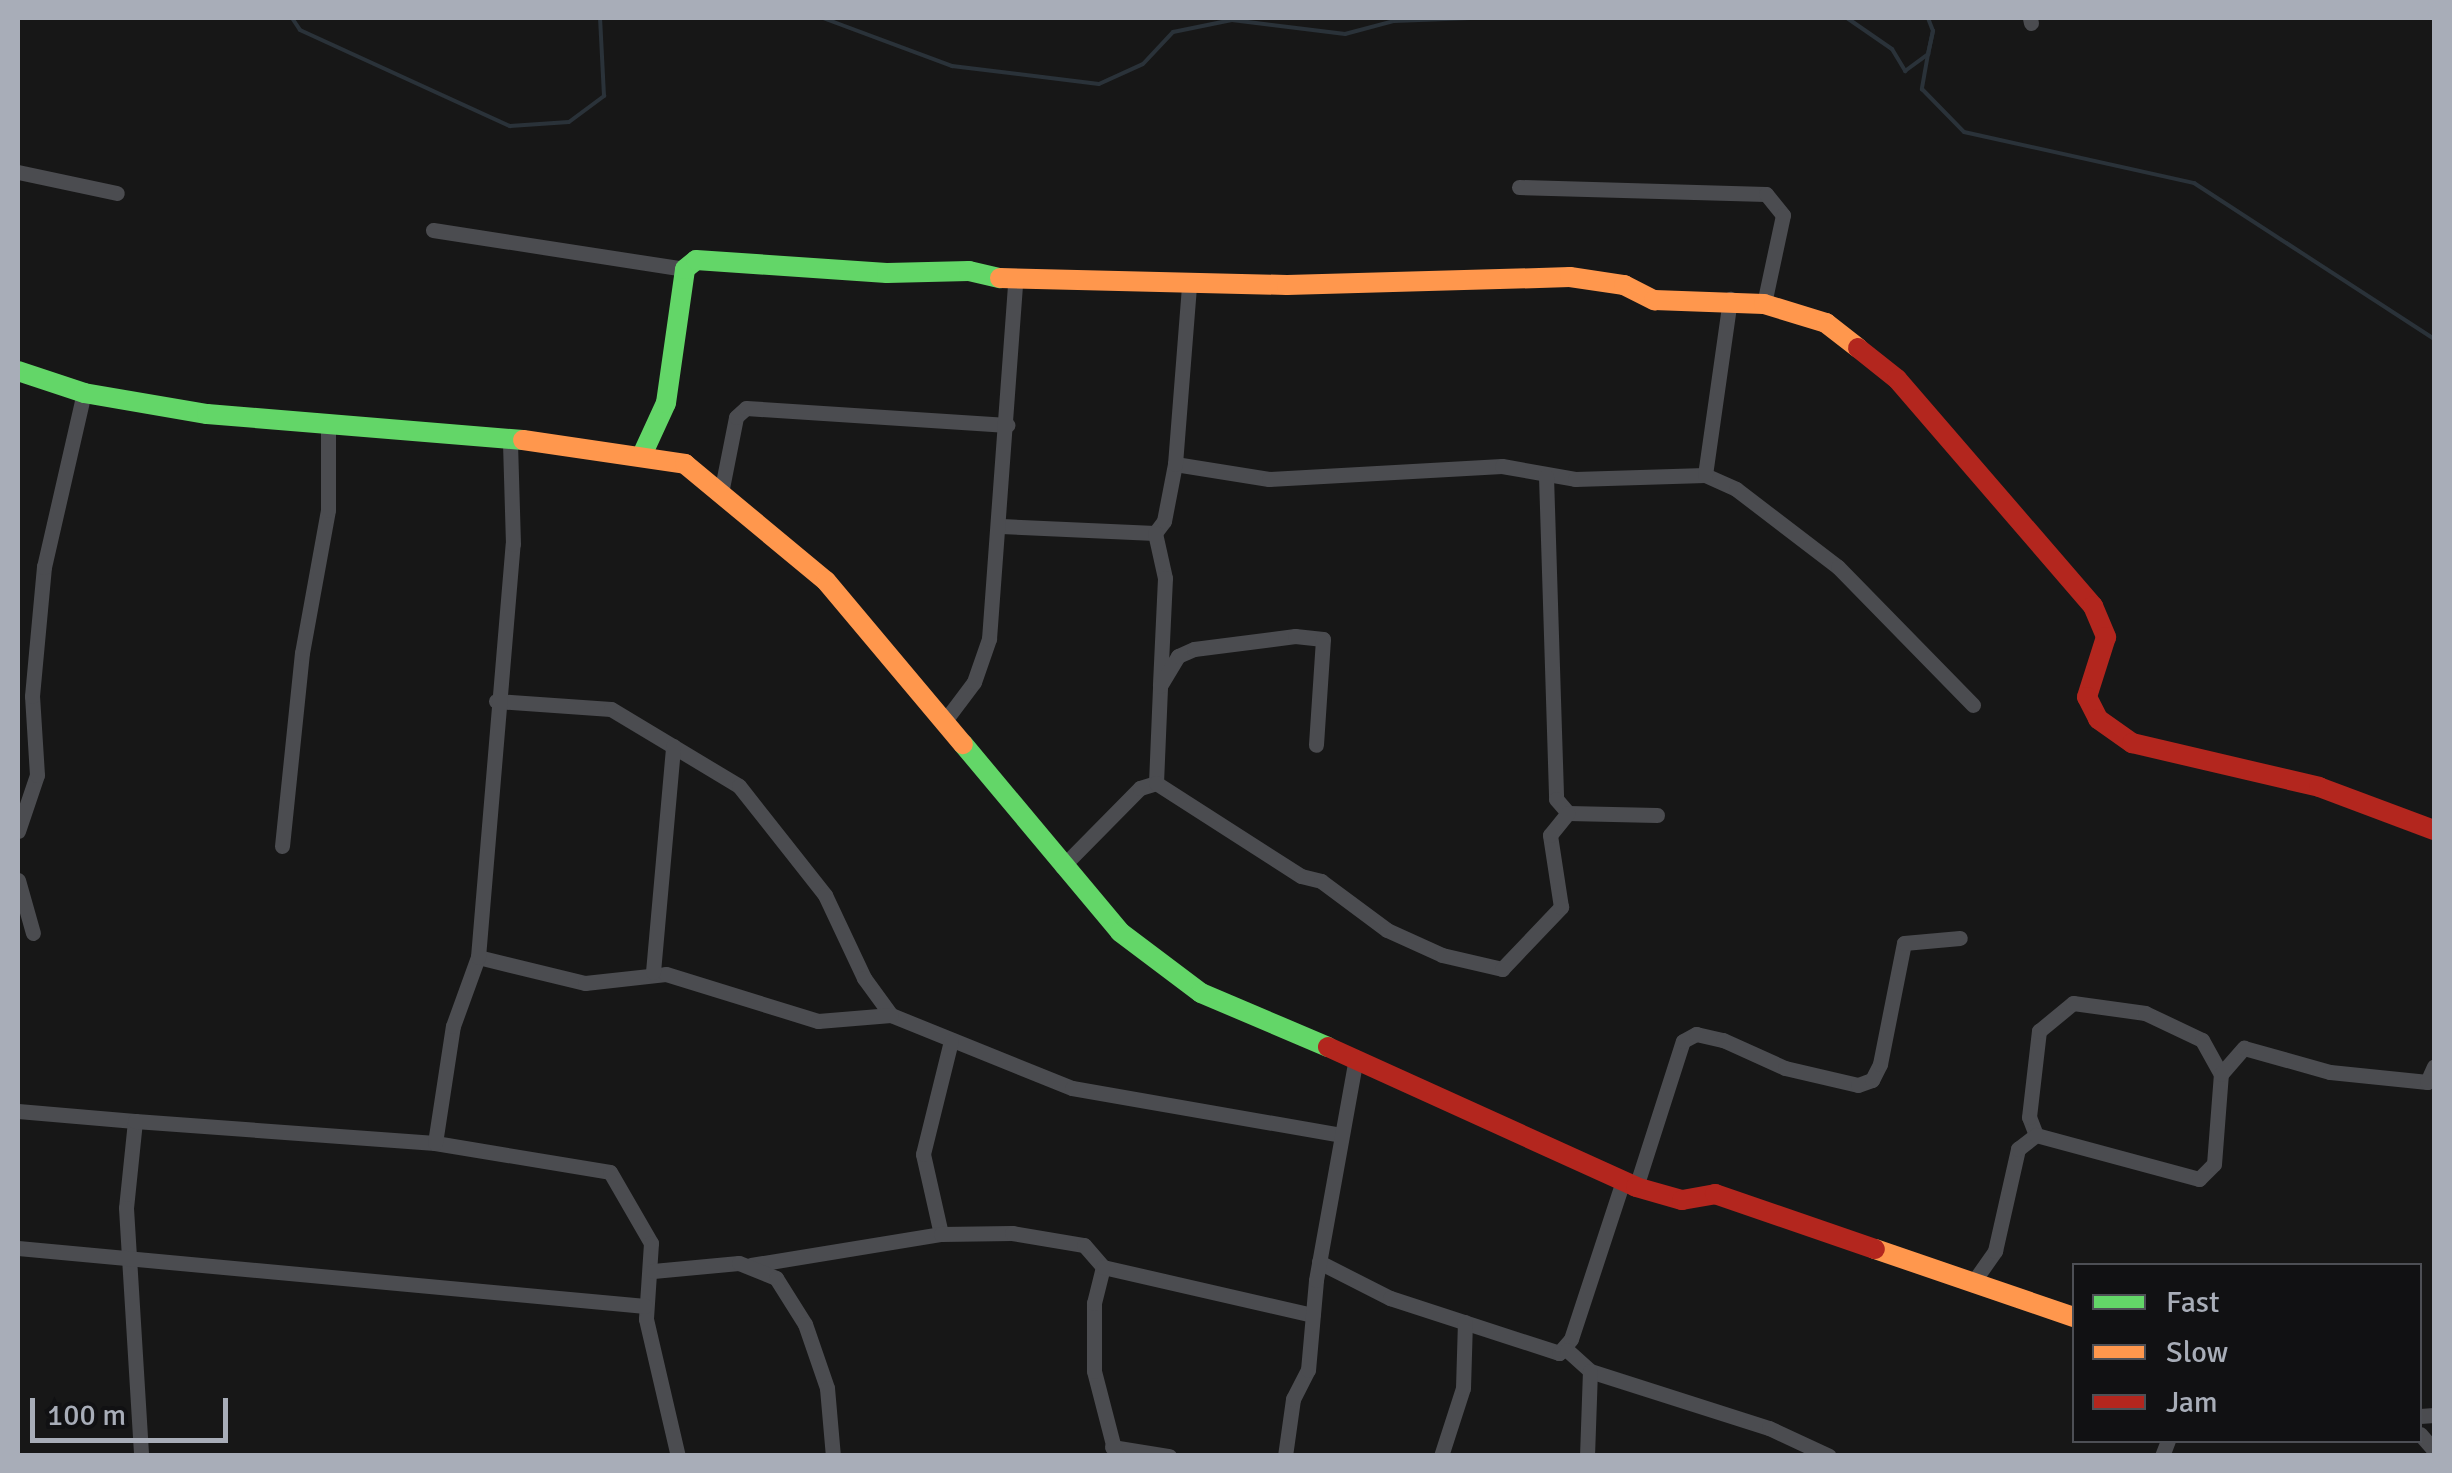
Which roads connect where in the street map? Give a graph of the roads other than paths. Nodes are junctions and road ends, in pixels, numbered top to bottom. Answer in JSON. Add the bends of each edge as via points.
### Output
{"nodes":[{"id":1,"x":18,"y":172,"type":"edge"},
{"id":2,"x":1519,"y":187,"type":"dead end"},
{"id":3,"x":117,"y":193,"type":"dead end"},
{"id":4,"x":433,"y":230,"type":"dead end"},
{"id":5,"x":685,"y":268,"type":"junction"},
{"id":6,"x":1015,"y":282,"type":"junction"},
{"id":7,"x":1189,"y":285,"type":"junction"},
{"id":8,"x":1730,"y":300,"type":"junction"},
{"id":9,"x":1764,"y":304,"type":"junction"},
{"id":10,"x":18,"y":371,"type":"edge"},
{"id":11,"x":84,"y":393,"type":"junction"},
{"id":12,"x":1007,"y":425,"type":"junction"},
{"id":13,"x":328,"y":427,"type":"junction"},
{"id":14,"x":510,"y":440,"type":"junction"},
{"id":15,"x":643,"y":453,"type":"junction"},
{"id":16,"x":1175,"y":464,"type":"junction"},
{"id":17,"x":1704,"y":475,"type":"junction"},
{"id":18,"x":1546,"y":476,"type":"junction"},
{"id":19,"x":722,"y":488,"type":"junction"},
{"id":20,"x":1000,"y":526,"type":"junction"},
{"id":21,"x":1156,"y":533,"type":"junction"},
{"id":22,"x":1160,"y":686,"type":"junction"},
{"id":23,"x":496,"y":701,"type":"junction"},
{"id":24,"x":1973,"y":706,"type":"dead end"},
{"id":25,"x":944,"y":722,"type":"junction"},
{"id":26,"x":1316,"y":745,"type":"dead end"},
{"id":27,"x":673,"y":746,"type":"junction"},
{"id":28,"x":1156,"y":784,"type":"junction"},
{"id":29,"x":1568,"y":813,"type":"junction"},
{"id":30,"x":1657,"y":815,"type":"dead end"},
{"id":31,"x":2434,"y":830,"type":"edge"},
{"id":32,"x":18,"y":831,"type":"edge"},
{"id":33,"x":282,"y":846,"type":"dead end"},
{"id":34,"x":1062,"y":867,"type":"junction"},
{"id":35,"x":18,"y":880,"type":"edge"},
{"id":36,"x":33,"y":933,"type":"dead end"},
{"id":37,"x":1960,"y":938,"type":"dead end"},
{"id":38,"x":478,"y":957,"type":"junction"},
{"id":39,"x":653,"y":972,"type":"junction"},
{"id":40,"x":890,"y":1014,"type":"junction"},
{"id":41,"x":951,"y":1042,"type":"junction"},
{"id":42,"x":1355,"y":1063,"type":"junction"},
{"id":43,"x":2434,"y":1066,"type":"edge"},
{"id":44,"x":2221,"y":1074,"type":"junction"},
{"id":45,"x":18,"y":1112,"type":"edge"},
{"id":46,"x":135,"y":1121,"type":"junction"},
{"id":47,"x":2036,"y":1135,"type":"junction"},
{"id":48,"x":1341,"y":1136,"type":"junction"},
{"id":49,"x":435,"y":1142,"type":"junction"},
{"id":50,"x":1630,"y":1184,"type":"junction"},
{"id":51,"x":941,"y":1234,"type":"junction"},
{"id":52,"x":18,"y":1248,"type":"edge"},
{"id":53,"x":130,"y":1262,"type":"junction"},
{"id":54,"x":1319,"y":1262,"type":"junction"},
{"id":55,"x":751,"y":1265,"type":"junction"},
{"id":56,"x":1103,"y":1267,"type":"junction"},
{"id":57,"x":653,"y":1271,"type":"junction"},
{"id":58,"x":1974,"y":1281,"type":"junction"},
{"id":59,"x":645,"y":1306,"type":"junction"},
{"id":60,"x":1313,"y":1315,"type":"junction"},
{"id":61,"x":2072,"y":1316,"type":"edge"},
{"id":62,"x":1465,"y":1322,"type":"junction"},
{"id":63,"x":1566,"y":1350,"type":"junction"},
{"id":64,"x":1590,"y":1371,"type":"junction"},
{"id":65,"x":1114,"y":1452,"type":"edge"},
{"id":66,"x":141,"y":1456,"type":"edge"},
{"id":67,"x":678,"y":1456,"type":"edge"},
{"id":68,"x":833,"y":1456,"type":"edge"},
{"id":69,"x":1169,"y":1456,"type":"edge"},
{"id":70,"x":1284,"y":1456,"type":"edge"},
{"id":71,"x":1441,"y":1456,"type":"edge"},
{"id":72,"x":1587,"y":1456,"type":"edge"},
{"id":73,"x":1829,"y":1456,"type":"edge"}],
"edges":[{"from":1,"to":3,"type":"street"},
{"from":2,"to":9,"type":"street","via":[[1766,194],[1783,214]]},
{"from":4,"to":5,"type":"street"},
{"from":5,"to":6,"type":"street","via":[[696,260],[887,273],[969,271]]},
{"from":5,"to":15,"type":"street","via":[[666,403]]},
{"from":6,"to":7,"type":"street"},
{"from":6,"to":12,"type":"street"},
{"from":7,"to":8,"type":"street","via":[[1570,277],[1624,285],[1654,300]]},
{"from":7,"to":16,"type":"street"},
{"from":8,"to":9,"type":"street"},
{"from":8,"to":17,"type":"street"},
{"from":9,"to":31,"type":"street","via":[[1826,323],[1897,379],[2093,606],[2106,637],[2087,696],[2098,719],[2132,742],[2319,787]]},
{"from":10,"to":11,"type":"street"},
{"from":11,"to":13,"type":"street"},
{"from":11,"to":32,"type":"street","via":[[44,566],[32,696],[37,775]]},
{"from":12,"to":19,"type":"street","via":[[746,408],[736,417]]},
{"from":12,"to":20,"type":"street"},
{"from":13,"to":14,"type":"street"},
{"from":13,"to":33,"type":"street","via":[[326,527],[302,653]]},
{"from":14,"to":15,"type":"street"},
{"from":14,"to":23,"type":"street","via":[[513,544]]},
{"from":15,"to":19,"type":"street","via":[[685,464]]},
{"from":16,"to":18,"type":"street","via":[[1269,479],[1502,466]]},
{"from":16,"to":21,"type":"street"},
{"from":17,"to":18,"type":"street"},
{"from":17,"to":24,"type":"street","via":[[1736,489],[1838,567]]},
{"from":18,"to":29,"type":"street","via":[[1555,640],[1553,775],[1556,799]]},
{"from":19,"to":25,"type":"street","via":[[826,581]]},
{"from":20,"to":21,"type":"street"},
{"from":20,"to":25,"type":"street","via":[[985,658]]},
{"from":21,"to":22,"type":"street","via":[[1165,578]]},
{"from":22,"to":26,"type":"street","via":[[1178,656],[1194,649],[1311,634],[1323,639]]},
{"from":22,"to":28,"type":"street"},
{"from":23,"to":27,"type":"street","via":[[611,709]]},
{"from":23,"to":38,"type":"street"},
{"from":25,"to":34,"type":"street"},
{"from":27,"to":39,"type":"street"},
{"from":27,"to":40,"type":"street","via":[[739,786],[825,895],[864,978]]},
{"from":28,"to":29,"type":"street","via":[[1302,876],[1321,880],[1388,930],[1496,969],[1511,964],[1561,907],[1550,835]]},
{"from":28,"to":34,"type":"street","via":[[1140,788]]},
{"from":29,"to":30,"type":"street"},
{"from":34,"to":42,"type":"street","via":[[1120,932],[1187,983]]},
{"from":35,"to":36,"type":"street"},
{"from":37,"to":50,"type":"street","via":[[1904,942],[1872,1080],[1858,1085],[1785,1068],[1696,1034],[1682,1041]]},
{"from":38,"to":39,"type":"street","via":[[585,983]]},
{"from":38,"to":49,"type":"street","via":[[453,1026]]},
{"from":39,"to":40,"type":"street","via":[[818,1021]]},
{"from":40,"to":41,"type":"street"},
{"from":41,"to":48,"type":"street","via":[[1072,1088]]},
{"from":41,"to":51,"type":"street","via":[[924,1154]]},
{"from":42,"to":48,"type":"street"},
{"from":42,"to":50,"type":"street","via":[[1449,1098]]},
{"from":43,"to":44,"type":"street","via":[[2428,1082],[2330,1072],[2244,1048]]},
{"from":44,"to":47,"type":"street","via":[[2214,1164],[2199,1179]]},
{"from":44,"to":47,"type":"street","via":[[2202,1040],[2145,1013],[2074,1004],[2039,1031],[2029,1116]]},
{"from":45,"to":46,"type":"street"},
{"from":46,"to":49,"type":"street"},
{"from":46,"to":53,"type":"street","via":[[126,1208]]},
{"from":47,"to":58,"type":"street","via":[[2018,1149],[1995,1251]]},
{"from":48,"to":54,"type":"street"},
{"from":49,"to":57,"type":"street","via":[[610,1172],[646,1230]]},
{"from":50,"to":58,"type":"street","via":[[1682,1200],[1715,1194]]},
{"from":50,"to":63,"type":"street"},
{"from":51,"to":55,"type":"street"},
{"from":51,"to":56,"type":"street","via":[[1012,1233],[1084,1245]]},
{"from":52,"to":53,"type":"street"},
{"from":53,"to":59,"type":"street"},
{"from":53,"to":66,"type":"street"},
{"from":54,"to":60,"type":"street"},
{"from":54,"to":62,"type":"street","via":[[1390,1298]]},
{"from":55,"to":57,"type":"street"},
{"from":55,"to":68,"type":"street","via":[[776,1278],[806,1324],[827,1388]]},
{"from":56,"to":60,"type":"street"},
{"from":56,"to":65,"type":"street","via":[[1094,1304],[1094,1371]]},
{"from":57,"to":59,"type":"street"},
{"from":58,"to":61,"type":"street"},
{"from":59,"to":67,"type":"street"},
{"from":60,"to":70,"type":"street","via":[[1308,1370],[1294,1399]]},
{"from":62,"to":63,"type":"street","via":[[1553,1354]]},
{"from":62,"to":71,"type":"street","via":[[1463,1388]]},
{"from":63,"to":64,"type":"street"},
{"from":64,"to":72,"type":"street"},
{"from":64,"to":73,"type":"street","via":[[1769,1428]]},
{"from":65,"to":69,"type":"street"}]}
